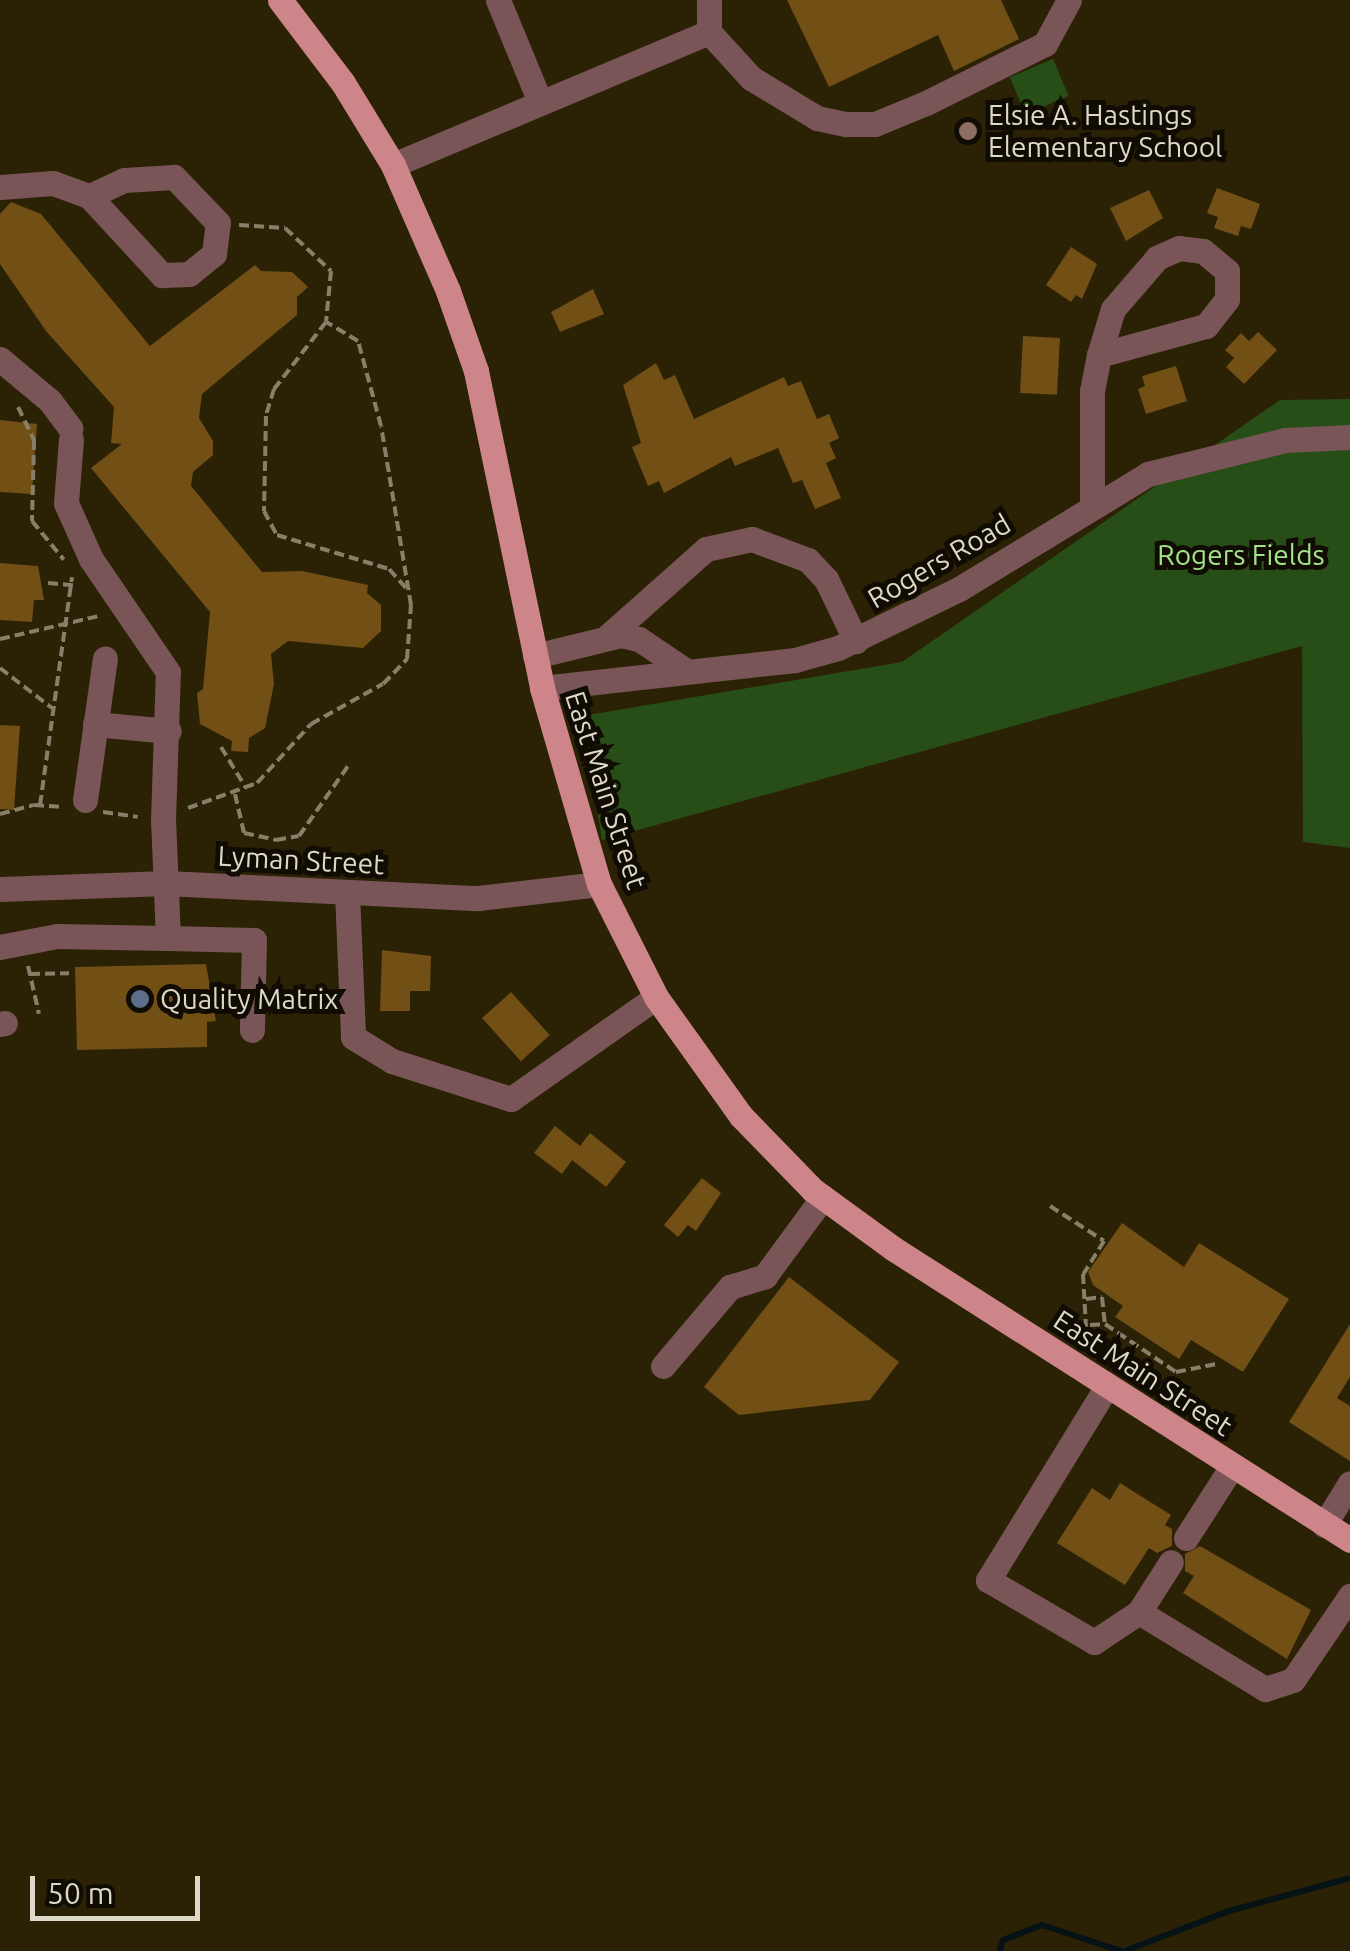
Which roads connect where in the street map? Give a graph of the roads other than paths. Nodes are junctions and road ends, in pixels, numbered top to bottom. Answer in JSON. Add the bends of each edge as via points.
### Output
{"nodes":[{"id":1,"x":280,"y":0,"type":"edge"},
{"id":2,"x":498,"y":0,"type":"edge"},
{"id":3,"x":710,"y":0,"type":"edge"},
{"id":4,"x":1069,"y":0,"type":"edge"},
{"id":5,"x":709,"y":32,"type":"junction"},
{"id":6,"x":540,"y":102,"type":"junction"},
{"id":7,"x":393,"y":165,"type":"junction"},
{"id":8,"x":0,"y":188,"type":"edge"},
{"id":9,"x":89,"y":196,"type":"junction"},
{"id":10,"x":1099,"y":354,"type":"junction"},
{"id":11,"x":0,"y":359,"type":"edge"},
{"id":12,"x":1350,"y":437,"type":"edge"},
{"id":13,"x":1092,"y":503,"type":"junction"},
{"id":14,"x":608,"y":636,"type":"junction"},
{"id":15,"x":856,"y":641,"type":"junction"},
{"id":16,"x":534,"y":656,"type":"junction"},
{"id":17,"x":105,"y":658,"type":"dead end"},
{"id":18,"x":686,"y":670,"type":"junction"},
{"id":19,"x":542,"y":688,"type":"junction"},
{"id":20,"x":95,"y":724,"type":"junction"},
{"id":21,"x":169,"y":731,"type":"junction"},
{"id":22,"x":85,"y":800,"type":"dead end"},
{"id":23,"x":166,"y":883,"type":"junction"},
{"id":24,"x":599,"y":884,"type":"junction"},
{"id":25,"x":0,"y":889,"type":"edge"},
{"id":26,"x":347,"y":892,"type":"junction"},
{"id":27,"x":168,"y":938,"type":"junction"},
{"id":28,"x":13,"y":950,"type":"edge"},
{"id":29,"x":656,"y":997,"type":"junction"},
{"id":30,"x":252,"y":1030,"type":"dead end"},
{"id":31,"x":823,"y":1198,"type":"junction"},
{"id":32,"x":663,"y":1366,"type":"dead end"},
{"id":33,"x":1107,"y":1386,"type":"junction"},
{"id":34,"x":1232,"y":1466,"type":"junction"},
{"id":35,"x":1350,"y":1483,"type":"edge"},
{"id":36,"x":1324,"y":1525,"type":"junction"},
{"id":37,"x":1186,"y":1538,"type":"dead end"},
{"id":38,"x":1350,"y":1540,"type":"edge"},
{"id":39,"x":1171,"y":1562,"type":"dead end"},
{"id":40,"x":1350,"y":1596,"type":"edge"},
{"id":41,"x":1139,"y":1612,"type":"junction"}],
"edges":[{"from":1,"to":7,"type":"main road","name":"East Main Street","via":[[343,83]]},
{"from":2,"to":6,"type":"street"},
{"from":3,"to":5,"type":"street"},
{"from":4,"to":5,"type":"street","via":[[1045,44],[875,124],[818,118],[751,78]]},
{"from":5,"to":6,"type":"street"},
{"from":6,"to":7,"type":"street"},
{"from":7,"to":16,"type":"main road","name":"East Main Street","via":[[476,371]]},
{"from":8,"to":9,"type":"street","via":[[53,183]]},
{"from":9,"to":9,"type":"street","via":[[162,275],[190,274],[214,254],[218,223],[174,177],[124,180]]},
{"from":10,"to":10,"type":"street","via":[[1206,326],[1228,299],[1227,272],[1203,250],[1179,248],[1157,258],[1112,309]]},
{"from":10,"to":13,"type":"street","via":[[1092,391]]},
{"from":11,"to":21,"type":"street","via":[[50,401],[70,433],[66,503],[91,559],[168,672]]},
{"from":12,"to":13,"type":"street","name":"Rogers Road","via":[[1285,440],[1195,458]]},
{"from":13,"to":15,"type":"street","name":"Rogers Road","via":[[959,590]]},
{"from":14,"to":15,"type":"street","via":[[706,550],[752,539],[808,560],[826,579]]},
{"from":14,"to":16,"type":"street"},
{"from":14,"to":18,"type":"street","via":[[640,639]]},
{"from":15,"to":18,"type":"street","name":"Rogers Road","via":[[795,660]]},
{"from":16,"to":19,"type":"main road","name":"East Main Street"},
{"from":17,"to":20,"type":"street"},
{"from":18,"to":19,"type":"street","name":"Rogers Road"},
{"from":19,"to":24,"type":"main road","name":"East Main Street"},
{"from":20,"to":21,"type":"street"},
{"from":20,"to":22,"type":"street"},
{"from":21,"to":23,"type":"street"},
{"from":23,"to":25,"type":"street","name":"Lyman Street"},
{"from":23,"to":26,"type":"street","name":"Lyman Street"},
{"from":23,"to":27,"type":"street"},
{"from":24,"to":26,"type":"street","name":"Lyman Street","via":[[478,898]]},
{"from":24,"to":29,"type":"main road","name":"East Main Street"},
{"from":26,"to":29,"type":"street","via":[[354,1038],[392,1061],[511,1099]]},
{"from":27,"to":28,"type":"street","via":[[57,936]]},
{"from":27,"to":30,"type":"street","via":[[254,940]]},
{"from":29,"to":31,"type":"main road","name":"East Main Street","via":[[741,1116]]},
{"from":31,"to":32,"type":"street","via":[[765,1276],[730,1287]]},
{"from":31,"to":33,"type":"main road","name":"East Main Street"},
{"from":33,"to":34,"type":"main road","name":"East Main Street"},
{"from":33,"to":41,"type":"street","via":[[988,1580],[1094,1642]]},
{"from":34,"to":36,"type":"main road","name":"East Main Street"},
{"from":34,"to":37,"type":"street"},
{"from":35,"to":36,"type":"street"},
{"from":36,"to":38,"type":"main road","name":"East Main Street"},
{"from":39,"to":41,"type":"street"},
{"from":40,"to":41,"type":"street","via":[[1293,1680],[1265,1689]]}]}
